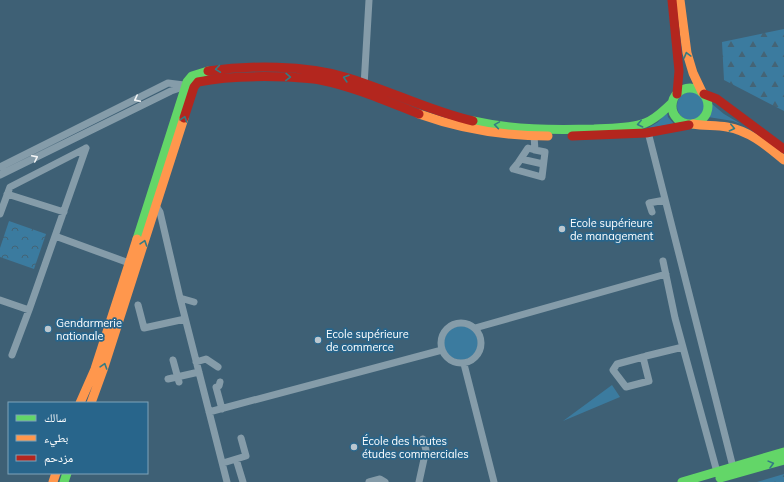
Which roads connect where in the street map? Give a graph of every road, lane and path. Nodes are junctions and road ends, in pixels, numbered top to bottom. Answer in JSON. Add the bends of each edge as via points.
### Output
{"nodes":[{"id":1,"x":369,"y":0,"type":"edge"},
{"id":2,"x":672,"y":0,"type":"edge"},
{"id":3,"x":680,"y":0,"type":"edge"},
{"id":4,"x":190,"y":86,"type":"junction"},
{"id":5,"x":364,"y":88,"type":"junction"},
{"id":6,"x":703,"y":93,"type":"junction"},
{"id":7,"x":677,"y":94,"type":"junction"},
{"id":8,"x":672,"y":103,"type":"junction"},
{"id":9,"x":691,"y":124,"type":"junction"},
{"id":10,"x":648,"y":132,"type":"junction"},
{"id":11,"x":534,"y":136,"type":"junction"},
{"id":12,"x":784,"y":149,"type":"edge"},
{"id":13,"x":535,"y":150,"type":"junction"},
{"id":14,"x":521,"y":159,"type":"junction"},
{"id":15,"x":784,"y":160,"type":"edge"},
{"id":16,"x":543,"y":164,"type":"junction"},
{"id":17,"x":0,"y":167,"type":"edge"},
{"id":18,"x":0,"y":175,"type":"edge"},
{"id":19,"x":7,"y":194,"type":"junction"},
{"id":20,"x":151,"y":197,"type":"junction"},
{"id":21,"x":665,"y":200,"type":"junction"},
{"id":22,"x":157,"y":206,"type":"junction"},
{"id":23,"x":64,"y":212,"type":"junction"},
{"id":24,"x":652,"y":212,"type":"dead end"},
{"id":25,"x":0,"y":214,"type":"edge"},
{"id":26,"x":55,"y":236,"type":"junction"},
{"id":27,"x":663,"y":261,"type":"dead end"},
{"id":28,"x":129,"y":263,"type":"junction"},
{"id":29,"x":666,"y":274,"type":"junction"},
{"id":30,"x":180,"y":298,"type":"junction"},
{"id":31,"x":0,"y":300,"type":"edge"},
{"id":32,"x":194,"y":302,"type":"dead end"},
{"id":33,"x":138,"y":305,"type":"dead end"},
{"id":34,"x":29,"y":310,"type":"junction"},
{"id":35,"x":185,"y":319,"type":"junction"},
{"id":36,"x":475,"y":328,"type":"junction"},
{"id":37,"x":683,"y":347,"type":"junction"},
{"id":38,"x":442,"y":350,"type":"junction"},
{"id":39,"x":12,"y":355,"type":"dead end"},
{"id":40,"x":643,"y":357,"type":"junction"},
{"id":41,"x":173,"y":360,"type":"dead end"},
{"id":42,"x":196,"y":362,"type":"junction"},
{"id":43,"x":464,"y":364,"type":"junction"},
{"id":44,"x":218,"y":367,"type":"dead end"},
{"id":45,"x":199,"y":372,"type":"junction"},
{"id":46,"x":168,"y":379,"type":"dead end"},
{"id":47,"x":178,"y":380,"type":"junction"},
{"id":48,"x":220,"y":382,"type":"dead end"},
{"id":49,"x":80,"y":402,"type":"edge"},
{"id":50,"x":91,"y":402,"type":"edge"},
{"id":51,"x":222,"y":409,"type":"junction"},
{"id":52,"x":209,"y":412,"type":"junction"},
{"id":53,"x":241,"y":438,"type":"dead end"},
{"id":54,"x":423,"y":439,"type":"dead end"},
{"id":55,"x":784,"y":452,"type":"edge"},
{"id":56,"x":236,"y":459,"type":"junction"},
{"id":57,"x":784,"y":460,"type":"edge"},
{"id":58,"x":222,"y":463,"type":"junction"},
{"id":59,"x":733,"y":467,"type":"junction"},
{"id":60,"x":717,"y":472,"type":"junction"},
{"id":61,"x":726,"y":476,"type":"junction"},
{"id":62,"x":227,"y":482,"type":"edge"},
{"id":63,"x":243,"y":482,"type":"edge"},
{"id":64,"x":368,"y":482,"type":"edge"},
{"id":65,"x":385,"y":482,"type":"edge"},
{"id":66,"x":419,"y":482,"type":"edge"},
{"id":67,"x":494,"y":482,"type":"edge"},
{"id":68,"x":682,"y":482,"type":"edge"},
{"id":69,"x":706,"y":482,"type":"edge"}],
"edges":[{"from":1,"to":5,"type":"street"},
{"from":2,"to":7,"type":"main road","via":[[679,71]]},
{"from":6,"to":3,"type":"main road","one_way":true,"via":[[687,54]]},
{"from":4,"to":5,"type":"main road","via":[[198,82],[244,76],[305,77]]},
{"from":4,"to":17,"type":"street","one_way":true,"via":[[168,83]]},
{"from":18,"to":4,"type":"street","one_way":true,"via":[[171,91]]},
{"from":4,"to":20,"type":"main road"},
{"from":22,"to":4,"type":"main road","one_way":true},
{"from":8,"to":5,"type":"main road","one_way":true,"via":[[649,121],[636,125],[543,130],[478,122]]},
{"from":5,"to":11,"type":"main road","via":[[434,119],[461,127],[514,136]]},
{"from":6,"to":7,"type":"main road","via":[[696,88],[689,88]]},
{"from":6,"to":9,"type":"main road","via":[[708,100],[708,113],[699,122]]},
{"from":6,"to":12,"type":"main road","via":[[717,99]]},
{"from":7,"to":8,"type":"main road"},
{"from":8,"to":9,"type":"main road","via":[[674,115],[678,120]]},
{"from":9,"to":10,"type":"main road"},
{"from":9,"to":15,"type":"main road","one_way":true,"via":[[737,129]]},
{"from":10,"to":11,"type":"main road","via":[[598,136]]},
{"from":10,"to":21,"type":"street"},
{"from":11,"to":13,"type":"street"},
{"from":13,"to":14,"type":"street","via":[[528,148]]},
{"from":13,"to":16,"type":"street","via":[[545,152]]},
{"from":14,"to":16,"type":"street"},
{"from":14,"to":16,"type":"street","via":[[513,169],[542,177]]},
{"from":19,"to":23,"type":"street"},
{"from":19,"to":23,"type":"street","via":[[10,187],[86,148]]},
{"from":19,"to":25,"type":"street"},
{"from":20,"to":22,"type":"street"},
{"from":20,"to":28,"type":"main road"},
{"from":21,"to":24,"type":"street","via":[[649,203]]},
{"from":21,"to":59,"type":"street"},
{"from":22,"to":30,"type":"street"},
{"from":50,"to":22,"type":"main road","one_way":true},
{"from":23,"to":26,"type":"street"},
{"from":26,"to":28,"type":"street","via":[[105,257]]},
{"from":26,"to":34,"type":"street"},
{"from":27,"to":29,"type":"street"},
{"from":28,"to":49,"type":"main road"},
{"from":29,"to":36,"type":"street"},
{"from":29,"to":37,"type":"street"},
{"from":30,"to":32,"type":"street"},
{"from":30,"to":35,"type":"street"},
{"from":31,"to":34,"type":"street"},
{"from":33,"to":35,"type":"street","via":[[144,328]]},
{"from":34,"to":39,"type":"street"},
{"from":35,"to":42,"type":"street"},
{"from":36,"to":38,"type":"street","via":[[464,323],[453,325],[444,332]]},
{"from":36,"to":43,"type":"street","via":[[481,338],[481,349],[474,359]]},
{"from":37,"to":40,"type":"street"},
{"from":37,"to":60,"type":"street"},
{"from":38,"to":43,"type":"street","via":[[448,359]]},
{"from":38,"to":51,"type":"street"},
{"from":40,"to":40,"type":"street","via":[[649,381],[626,388],[613,370],[617,364]]},
{"from":41,"to":47,"type":"street"},
{"from":42,"to":44,"type":"street","via":[[206,359]]},
{"from":42,"to":45,"type":"street"},
{"from":43,"to":67,"type":"street"},
{"from":45,"to":47,"type":"street"},
{"from":45,"to":52,"type":"street"},
{"from":46,"to":47,"type":"street"},
{"from":48,"to":51,"type":"street","via":[[216,387]]},
{"from":51,"to":52,"type":"street"},
{"from":52,"to":58,"type":"street"},
{"from":53,"to":56,"type":"street","via":[[246,456]]},
{"from":54,"to":66,"type":"street","via":[[426,450]]},
{"from":55,"to":59,"type":"main road"},
{"from":56,"to":58,"type":"street"},
{"from":56,"to":63,"type":"street"},
{"from":61,"to":57,"type":"main road","one_way":true},
{"from":58,"to":62,"type":"street"},
{"from":59,"to":60,"type":"main road"},
{"from":59,"to":61,"type":"street"},
{"from":60,"to":68,"type":"main road"},
{"from":61,"to":69,"type":"main road"},
{"from":64,"to":65,"type":"street","via":[[380,479]]}]}
